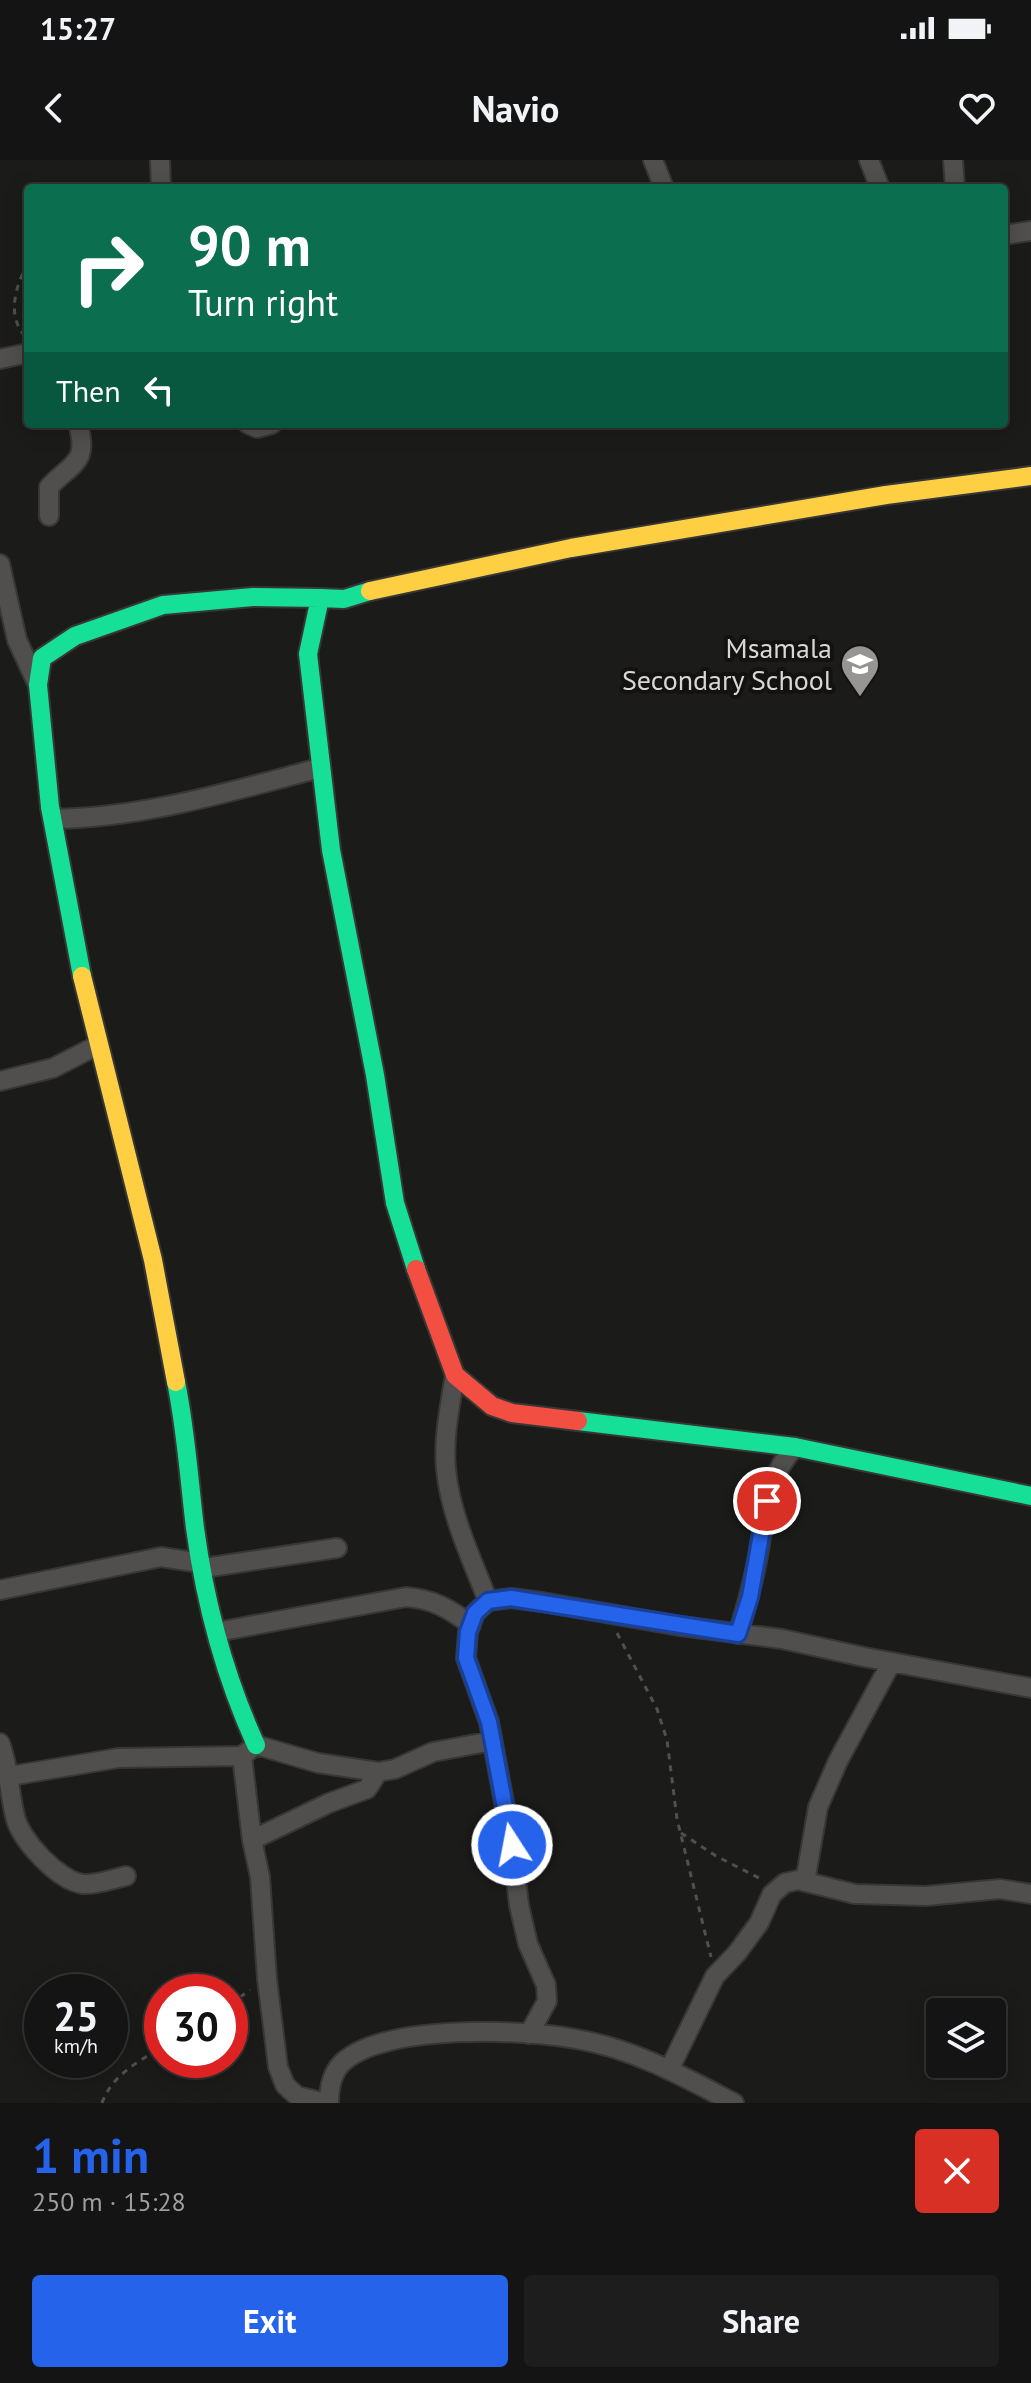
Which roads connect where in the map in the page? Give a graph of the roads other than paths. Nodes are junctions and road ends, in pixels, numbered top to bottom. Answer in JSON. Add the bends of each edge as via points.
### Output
{"nodes":[{"id":1,"x":160,"y":160,"type":"edge"},
{"id":2,"x":653,"y":160,"type":"edge"},
{"id":3,"x":869,"y":160,"type":"edge"},
{"id":4,"x":953,"y":160,"type":"edge"},
{"id":5,"x":161,"y":184,"type":"edge"},
{"id":6,"x":662,"y":184,"type":"edge"},
{"id":7,"x":878,"y":184,"type":"edge"},
{"id":8,"x":955,"y":184,"type":"edge"},
{"id":9,"x":1031,"y":231,"type":"edge"},
{"id":10,"x":1008,"y":234,"type":"edge"},
{"id":11,"x":24,"y":354,"type":"edge"},
{"id":12,"x":0,"y":359,"type":"edge"},
{"id":13,"x":79,"y":428,"type":"edge"},
{"id":14,"x":1031,"y":476,"type":"edge"},
{"id":15,"x":49,"y":516,"type":"dead end"},
{"id":16,"x":0,"y":564,"type":"edge"},
{"id":17,"x":320,"y":598,"type":"junction"},
{"id":18,"x":38,"y":685,"type":"junction"},
{"id":19,"x":320,"y":768,"type":"junction"},
{"id":20,"x":50,"y":807,"type":"junction"},
{"id":21,"x":98,"y":1045,"type":"junction"},
{"id":22,"x":0,"y":1081,"type":"edge"},
{"id":23,"x":455,"y":1375,"type":"junction"},
{"id":24,"x":795,"y":1447,"type":"junction"},
{"id":25,"x":1031,"y":1496,"type":"edge"},
{"id":26,"x":337,"y":1548,"type":"dead end"},
{"id":27,"x":203,"y":1565,"type":"junction"},
{"id":28,"x":0,"y":1590,"type":"edge"},
{"id":29,"x":488,"y":1601,"type":"junction"},
{"id":30,"x":471,"y":1625,"type":"junction"},
{"id":31,"x":217,"y":1632,"type":"junction"},
{"id":32,"x":738,"y":1634,"type":"junction"},
{"id":33,"x":891,"y":1663,"type":"junction"},
{"id":34,"x":1031,"y":1688,"type":"edge"},
{"id":35,"x":492,"y":1741,"type":"junction"},
{"id":36,"x":0,"y":1743,"type":"edge"},
{"id":37,"x":249,"y":1750,"type":"junction"},
{"id":38,"x":378,"y":1772,"type":"junction"},
{"id":39,"x":10,"y":1776,"type":"junction"},
{"id":40,"x":252,"y":1840,"type":"junction"},
{"id":41,"x":126,"y":1876,"type":"dead end"},
{"id":42,"x":805,"y":1882,"type":"junction"},
{"id":43,"x":1031,"y":1894,"type":"edge"},
{"id":44,"x":529,"y":2034,"type":"junction"},
{"id":45,"x":669,"y":2070,"type":"junction"},
{"id":46,"x":327,"y":2103,"type":"edge"},
{"id":47,"x":734,"y":2103,"type":"edge"}],
"edges":[{"from":1,"to":5,"type":"street"},
{"from":2,"to":6,"type":"street"},
{"from":3,"to":7,"type":"street"},
{"from":4,"to":8,"type":"street"},
{"from":9,"to":10,"type":"street"},
{"from":11,"to":12,"type":"street"},
{"from":13,"to":15,"type":"street","via":[[80,459],[49,487]]},
{"from":14,"to":17,"type":"street","via":[[586,546],[344,599]]},
{"from":16,"to":18,"type":"street","via":[[17,640]]},
{"from":17,"to":18,"type":"street","via":[[163,605],[53,649],[42,658]]},
{"from":17,"to":19,"type":"street","via":[[308,654]]},
{"from":18,"to":20,"type":"street"},
{"from":19,"to":20,"type":"street","via":[[105,817],[53,819]]},
{"from":19,"to":23,"type":"street","via":[[395,1203]]},
{"from":20,"to":21,"type":"street"},
{"from":21,"to":22,"type":"street","via":[[53,1068]]},
{"from":21,"to":27,"type":"street","via":[[153,1260],[186,1432]]},
{"from":23,"to":24,"type":"street","via":[[492,1406],[512,1413]]},
{"from":23,"to":29,"type":"street","via":[[446,1470]]},
{"from":24,"to":25,"type":"street"},
{"from":24,"to":32,"type":"street","via":[[780,1462],[771,1486]]},
{"from":26,"to":27,"type":"street"},
{"from":27,"to":28,"type":"street","via":[[161,1557]]},
{"from":27,"to":31,"type":"street"},
{"from":29,"to":30,"type":"street"},
{"from":29,"to":32,"type":"street","via":[[511,1598]]},
{"from":30,"to":31,"type":"street","via":[[427,1598],[406,1597]]},
{"from":30,"to":35,"type":"street","via":[[466,1658],[483,1697]]},
{"from":31,"to":37,"type":"street"},
{"from":32,"to":33,"type":"street"},
{"from":33,"to":34,"type":"street"},
{"from":33,"to":42,"type":"street","via":[[818,1807]]},
{"from":35,"to":38,"type":"street","via":[[433,1752]]},
{"from":35,"to":44,"type":"street","via":[[519,1905],[546,1985],[547,2001]]},
{"from":36,"to":39,"type":"street"},
{"from":37,"to":38,"type":"street"},
{"from":37,"to":39,"type":"street","via":[[118,1758]]},
{"from":37,"to":40,"type":"street"},
{"from":38,"to":40,"type":"street","via":[[367,1789]]},
{"from":39,"to":41,"type":"street","via":[[15,1819],[26,1842],[70,1881]]},
{"from":40,"to":46,"type":"street","via":[[278,2067],[285,2085],[297,2096]]},
{"from":42,"to":43,"type":"street","via":[[855,1894],[926,1896],[1000,1889]]},
{"from":42,"to":45,"type":"street","via":[[785,1883],[772,1894],[759,1923],[715,1976]]},
{"from":44,"to":45,"type":"street","via":[[581,2040]]},
{"from":44,"to":46,"type":"street","via":[[458,2032],[378,2045],[342,2063]]},
{"from":45,"to":47,"type":"street"}]}
